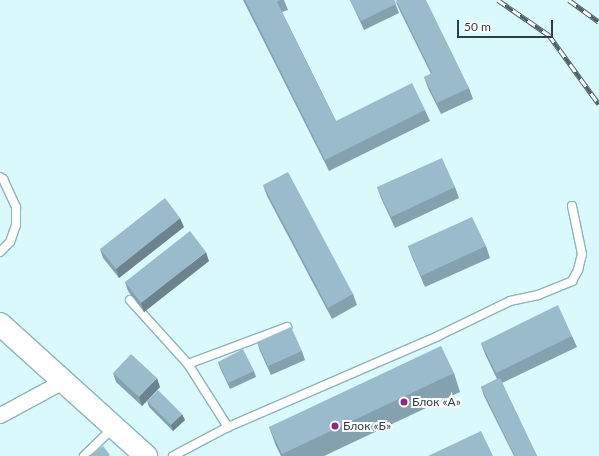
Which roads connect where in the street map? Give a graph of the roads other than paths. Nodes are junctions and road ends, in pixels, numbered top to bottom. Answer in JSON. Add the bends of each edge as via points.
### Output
{"nodes":[{"id":1,"x":0,"y":177,"type":"edge"},
{"id":2,"x":572,"y":206,"type":"dead end"},
{"id":3,"x":0,"y":252,"type":"edge"},
{"id":4,"x":130,"y":300,"type":"edge"},
{"id":5,"x":0,"y":324,"type":"edge"},
{"id":6,"x":287,"y":327,"type":"edge"},
{"id":7,"x":188,"y":364,"type":"junction"},
{"id":8,"x":64,"y":381,"type":"junction"},
{"id":9,"x":0,"y":415,"type":"edge"},
{"id":10,"x":228,"y":427,"type":"junction"},
{"id":11,"x":114,"y":428,"type":"junction"},
{"id":12,"x":84,"y":456,"type":"edge"},
{"id":13,"x":146,"y":456,"type":"edge"},
{"id":14,"x":173,"y":456,"type":"edge"}],
"edges":[{"from":1,"to":3,"type":"lane","via":[[16,207],[16,225],[10,242]]},
{"from":2,"to":10,"type":"lane","via":[[582,254],[572,281],[538,295],[510,301],[438,336]]},
{"from":4,"to":7,"type":"lane"},
{"from":5,"to":8,"type":"main road"},
{"from":6,"to":7,"type":"lane"},
{"from":7,"to":10,"type":"lane"},
{"from":8,"to":9,"type":"street"},
{"from":8,"to":11,"type":"main road"},
{"from":10,"to":14,"type":"lane"},
{"from":11,"to":12,"type":"lane"},
{"from":11,"to":13,"type":"main road"}]}
